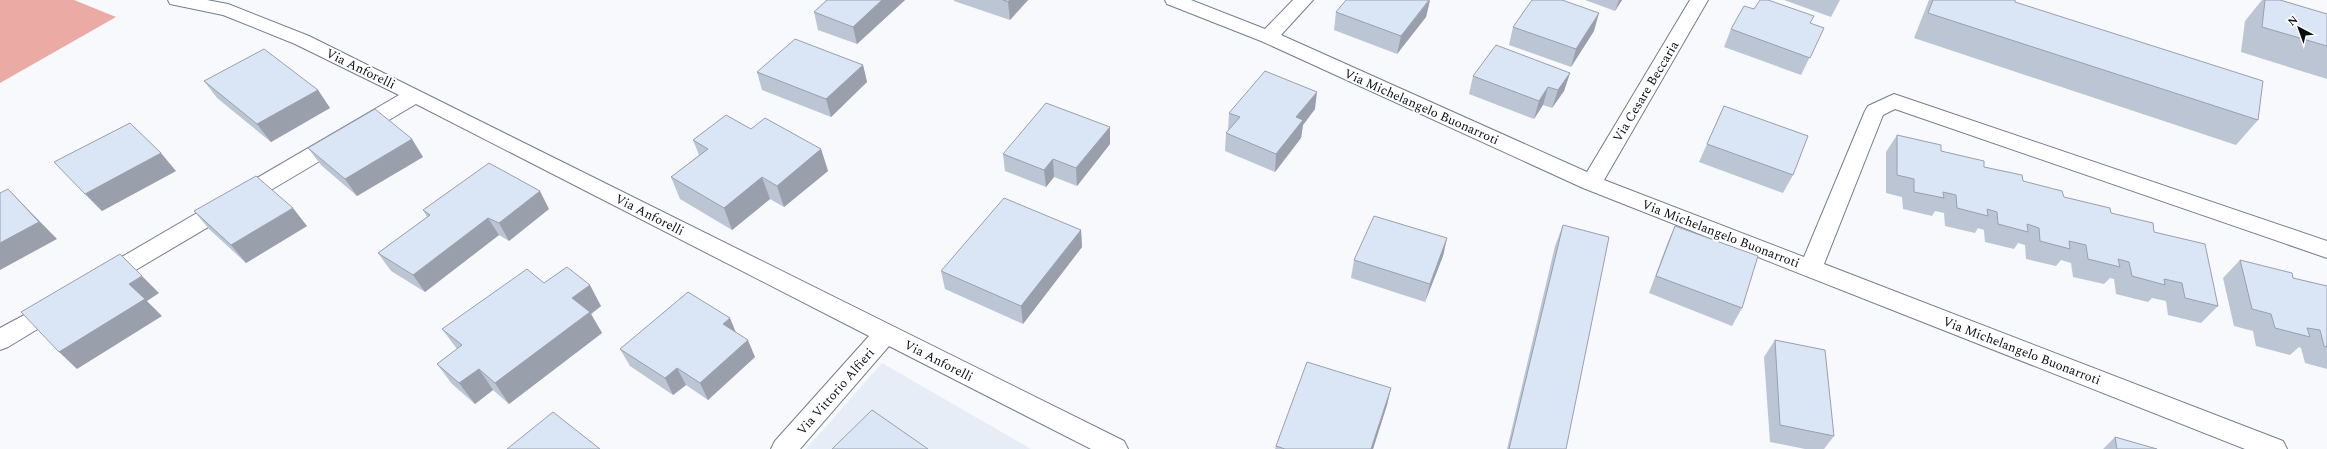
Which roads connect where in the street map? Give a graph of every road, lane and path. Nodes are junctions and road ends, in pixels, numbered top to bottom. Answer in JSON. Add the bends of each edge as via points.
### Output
{"nodes":[{"id":1,"x":177,"y":0,"type":"edge"},
{"id":2,"x":1174,"y":0,"type":"edge"},
{"id":3,"x":1304,"y":0,"type":"edge"},
{"id":4,"x":1699,"y":0,"type":"edge"},
{"id":5,"x":1268,"y":37,"type":"junction"},
{"id":6,"x":415,"y":95,"type":"junction"},
{"id":7,"x":1591,"y":183,"type":"junction"},
{"id":8,"x":2327,"y":250,"type":"edge"},
{"id":9,"x":1811,"y":268,"type":"junction"},
{"id":10,"x":886,"y":333,"type":"junction"},
{"id":11,"x":0,"y":340,"type":"edge"},
{"id":12,"x":784,"y":449,"type":"edge"},
{"id":13,"x":1115,"y":449,"type":"edge"},
{"id":14,"x":2274,"y":449,"type":"edge"}],
"edges":[{"from":1,"to":6,"type":"street","name":"Via Anforelli","via":[[228,10],[302,40]]},
{"from":2,"to":5,"type":"street","name":"Via Michelangelo Buonarroti"},
{"from":3,"to":5,"type":"street"},
{"from":4,"to":7,"type":"street","name":"Via Cesare Beccaria"},
{"from":5,"to":7,"type":"street","name":"Via Michelangelo Buonarroti"},
{"from":6,"to":10,"type":"street","name":"Via Anforelli"},
{"from":6,"to":11,"type":"street"},
{"from":7,"to":9,"type":"street","name":"Via Michelangelo Buonarroti"},
{"from":8,"to":9,"type":"street","via":[[1894,101],[1875,111]]},
{"from":9,"to":14,"type":"street","name":"Via Michelangelo Buonarroti"},
{"from":10,"to":12,"type":"street","name":"Via Vittorio Alfieri"},
{"from":10,"to":13,"type":"street","name":"Via Anforelli"}]}
